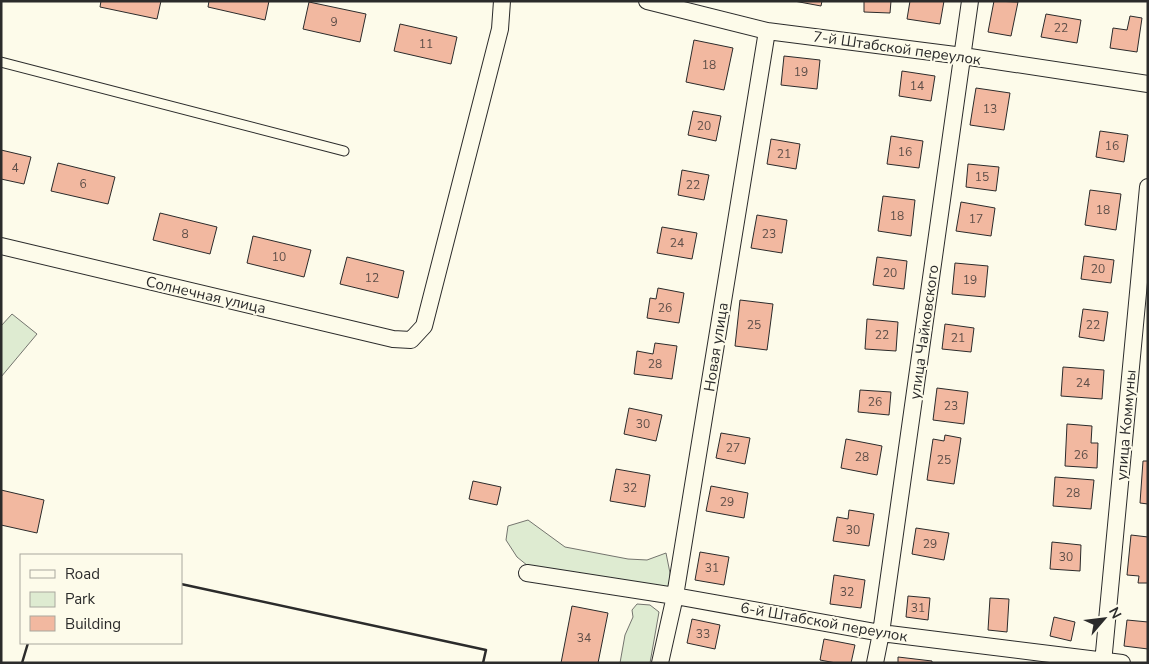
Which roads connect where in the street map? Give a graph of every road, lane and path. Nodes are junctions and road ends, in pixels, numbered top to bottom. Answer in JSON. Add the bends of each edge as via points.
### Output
{"nodes":[{"id":1,"x":647,"y":1,"type":"edge"},
{"id":2,"x":970,"y":1,"type":"edge"},
{"id":3,"x":498,"y":2,"type":"edge"},
{"id":4,"x":767,"y":30,"type":"junction"},
{"id":5,"x":963,"y":56,"type":"junction"},
{"id":6,"x":1,"y":62,"type":"edge"},
{"id":7,"x":1148,"y":84,"type":"edge"},
{"id":8,"x":344,"y":151,"type":"dead end"},
{"id":9,"x":1148,"y":187,"type":"edge"},
{"id":10,"x":1,"y":246,"type":"edge"},
{"id":11,"x":527,"y":573,"type":"dead end"},
{"id":12,"x":675,"y":596,"type":"junction"},
{"id":13,"x":881,"y":633,"type":"junction"},
{"id":14,"x":1104,"y":661,"type":"edge"},
{"id":15,"x":660,"y":663,"type":"edge"},
{"id":16,"x":875,"y":663,"type":"edge"},
{"id":17,"x":1122,"y":663,"type":"edge"}],
"edges":[{"from":1,"to":4,"type":"street","name":"7-й Штабской переулок"},
{"from":2,"to":5,"type":"street","name":"улица Чайковского"},
{"from":3,"to":10,"type":"street","name":"Солнечная улица","via":[[500,30],[424,326],[412,340],[393,339]]},
{"from":4,"to":5,"type":"street","name":"7-й Штабской переулок"},
{"from":4,"to":12,"type":"street","name":"Новая улица"},
{"from":5,"to":7,"type":"street","name":"7-й Штабской переулок"},
{"from":5,"to":13,"type":"street","name":"улица Чайковского"},
{"from":6,"to":8,"type":"lane"},
{"from":9,"to":14,"type":"street","name":"улица Коммуны"},
{"from":11,"to":12,"type":"street","name":"6-й Штабской переулок"},
{"from":12,"to":13,"type":"street","name":"6-й Штабской переулок"},
{"from":12,"to":15,"type":"street","name":"Новая улица"},
{"from":13,"to":14,"type":"street","name":"6-й Штабской переулок"},
{"from":13,"to":16,"type":"street","name":"улица Чайковского"},
{"from":14,"to":17,"type":"street","name":"6-й Штабской переулок"}]}
